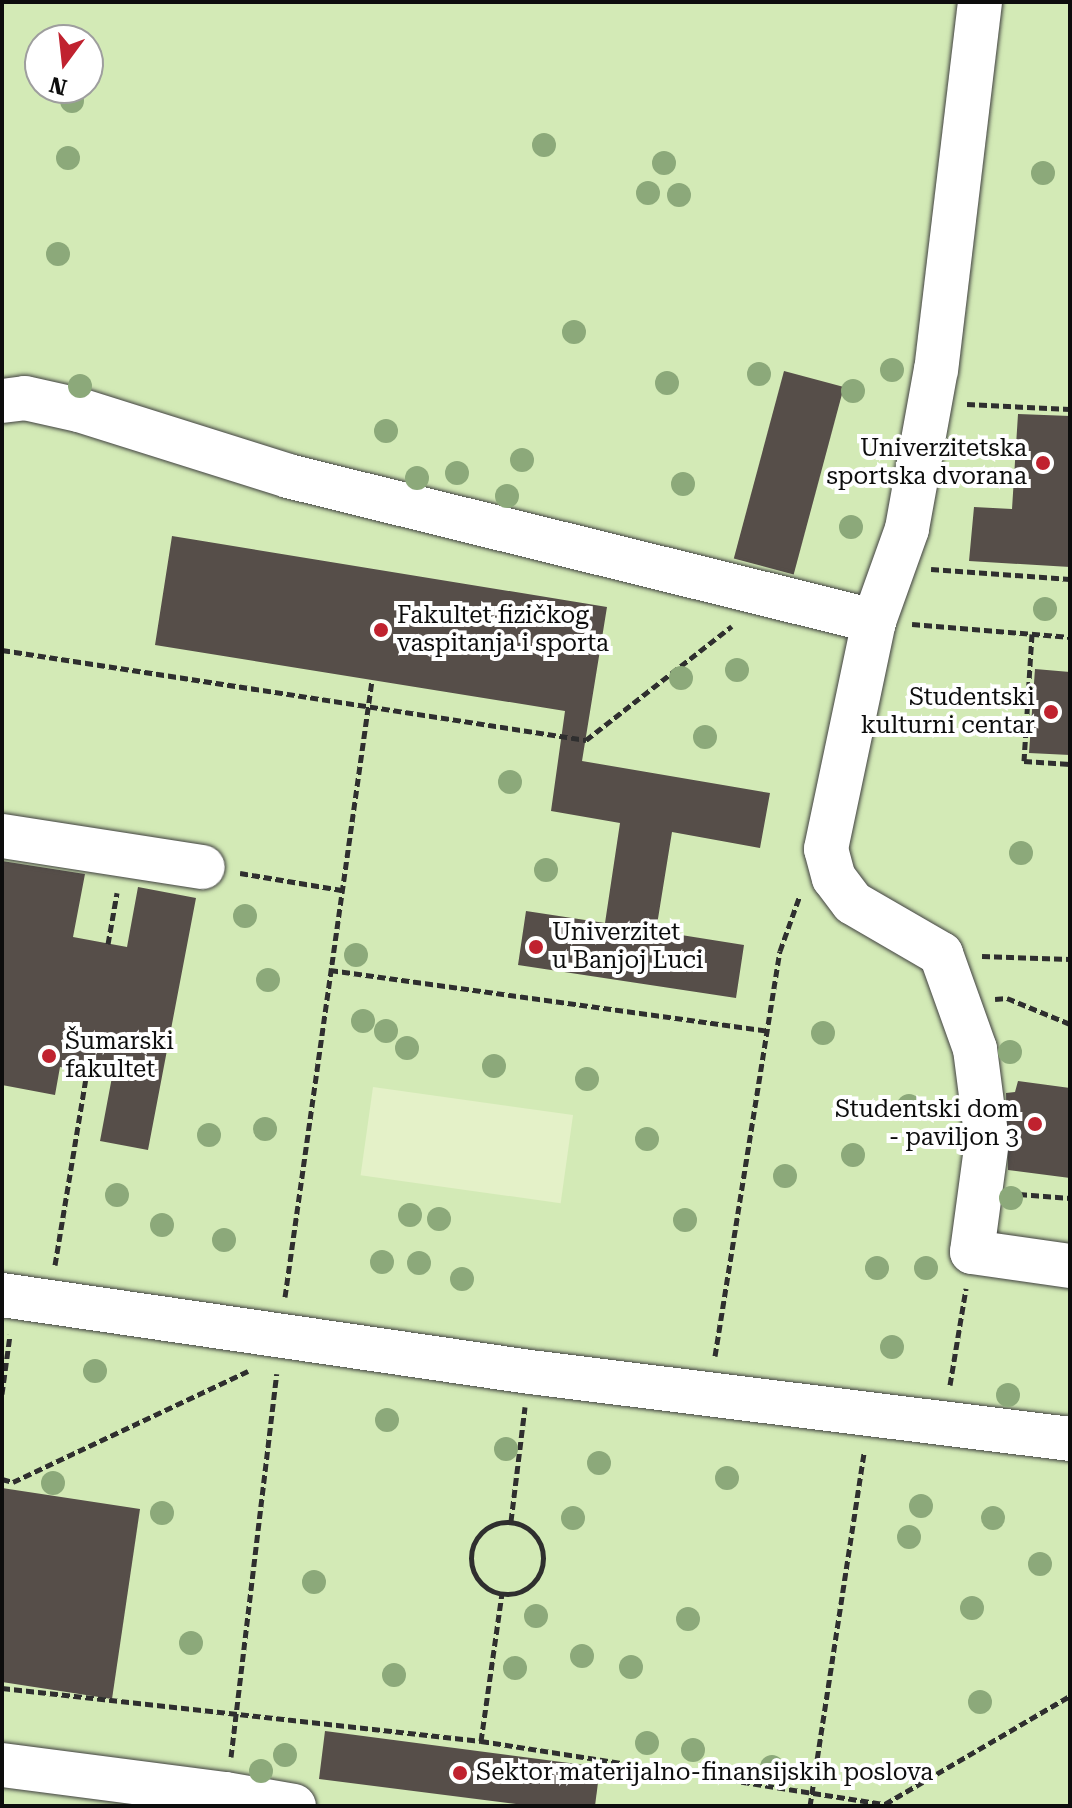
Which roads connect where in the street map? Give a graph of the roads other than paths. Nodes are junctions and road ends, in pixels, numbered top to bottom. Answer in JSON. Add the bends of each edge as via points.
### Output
{"nodes":[{"id":1,"x":980,"y":2,"type":"edge"},
{"id":2,"x":2,"y":401,"type":"edge"},
{"id":3,"x":874,"y":621,"type":"junction"},
{"id":4,"x":2,"y":836,"type":"edge"},
{"id":5,"x":203,"y":867,"type":"road end"},
{"id":6,"x":1070,"y":1266,"type":"edge"},
{"id":7,"x":22,"y":1299,"type":"edge"},
{"id":8,"x":1070,"y":1439,"type":"edge"},
{"id":9,"x":2,"y":1765,"type":"edge"},
{"id":10,"x":225,"y":1800,"type":"edge"},
{"id":11,"x":294,"y":1806,"type":"edge"}],
"edges":[{"from":1,"to":3,"type":"street","via":[[930,402],[907,529]]},
{"from":2,"to":3,"type":"street","via":[[25,398],[79,410],[288,476]]},
{"from":3,"to":6,"type":"street","via":[[826,849],[834,878],[853,903],[941,954],[986,1096],[972,1252]]},
{"from":4,"to":5,"type":"street"},
{"from":7,"to":8,"type":"street","via":[[279,1348],[530,1372]]},
{"from":9,"to":10,"type":"street"},
{"from":10,"to":11,"type":"street"}]}
